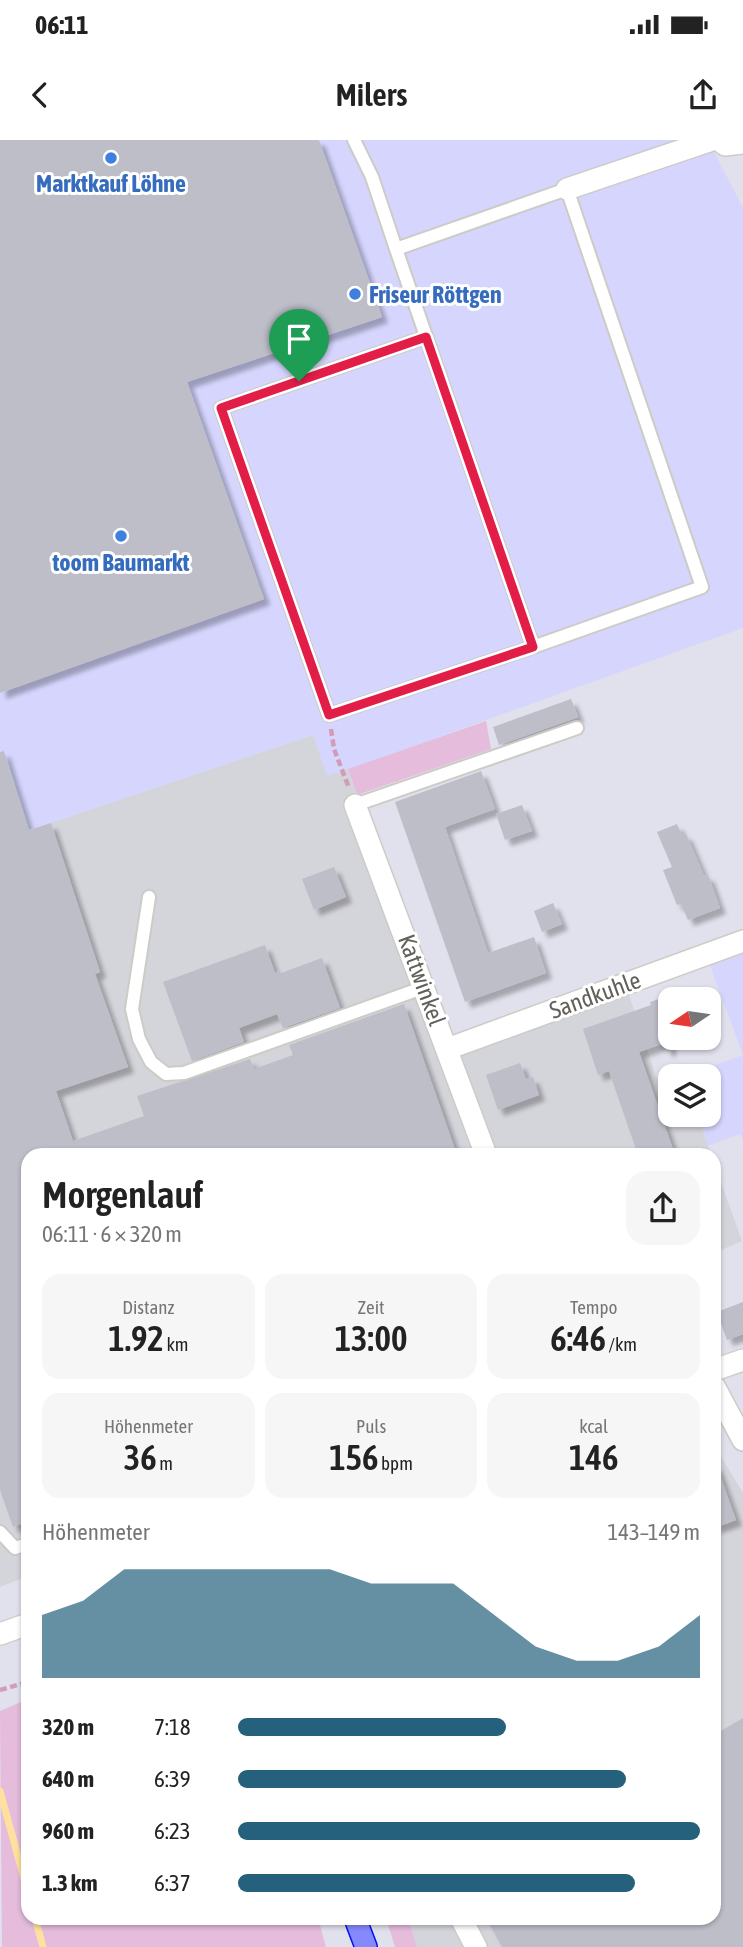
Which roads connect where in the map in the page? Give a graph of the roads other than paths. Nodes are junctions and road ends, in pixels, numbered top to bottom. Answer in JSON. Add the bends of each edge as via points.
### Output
{"nodes":[{"id":1,"x":354,"y":140,"type":"edge"},
{"id":2,"x":719,"y":140,"type":"edge"},
{"id":3,"x":697,"y":142,"type":"edge"},
{"id":4,"x":743,"y":143,"type":"edge"},
{"id":5,"x":567,"y":189,"type":"junction"},
{"id":6,"x":396,"y":249,"type":"junction"},
{"id":7,"x":426,"y":337,"type":"junction"},
{"id":8,"x":533,"y":647,"type":"junction"},
{"id":9,"x":577,"y":728,"type":"dead end"},
{"id":10,"x":355,"y":805,"type":"joint"},
{"id":11,"x":149,"y":897,"type":"dead end"},
{"id":12,"x":743,"y":941,"type":"edge"},
{"id":13,"x":425,"y":986,"type":"junction"},
{"id":14,"x":447,"y":1049,"type":"junction"},
{"id":15,"x":483,"y":1148,"type":"edge"},
{"id":16,"x":743,"y":1360,"type":"edge"},
{"id":17,"x":721,"y":1368,"type":"edge"},
{"id":18,"x":721,"y":1399,"type":"edge"},
{"id":19,"x":743,"y":1440,"type":"edge"},
{"id":20,"x":0,"y":1532,"type":"edge"},
{"id":21,"x":21,"y":1547,"type":"edge"},
{"id":22,"x":21,"y":1626,"type":"edge"},
{"id":23,"x":0,"y":1634,"type":"edge"},
{"id":24,"x":358,"y":1925,"type":"edge"},
{"id":25,"x":465,"y":1925,"type":"edge"},
{"id":26,"x":366,"y":1947,"type":"edge"},
{"id":27,"x":477,"y":1947,"type":"edge"}],
"edges":[{"from":1,"to":6,"type":"lane","via":[[382,202]]},
{"from":2,"to":4,"type":"street","via":[[725,145]]},
{"from":3,"to":5,"type":"street"},
{"from":5,"to":6,"type":"lane"},
{"from":5,"to":8,"type":"lane","via":[[702,587]]},
{"from":6,"to":7,"type":"lane"},
{"from":7,"to":8,"type":"lane"},
{"from":7,"to":8,"type":"lane","via":[[221,408],[329,715]]},
{"from":9,"to":10,"type":"lane"},
{"from":10,"to":13,"type":"street","name":"Kattwinkel"},
{"from":11,"to":13,"type":"lane","via":[[132,1009],[139,1039],[151,1062],[166,1074],[184,1073]]},
{"from":12,"to":14,"type":"street","name":"Sandkuhle"},
{"from":13,"to":14,"type":"street","name":"Kattwinkel"},
{"from":14,"to":15,"type":"street","name":"Kattwinkel"},
{"from":16,"to":17,"type":"street"},
{"from":18,"to":19,"type":"street"},
{"from":20,"to":21,"type":"lane","via":[[15,1549]]},
{"from":22,"to":23,"type":"street"},
{"from":24,"to":26,"type":"highway"},
{"from":25,"to":27,"type":"street"}]}
